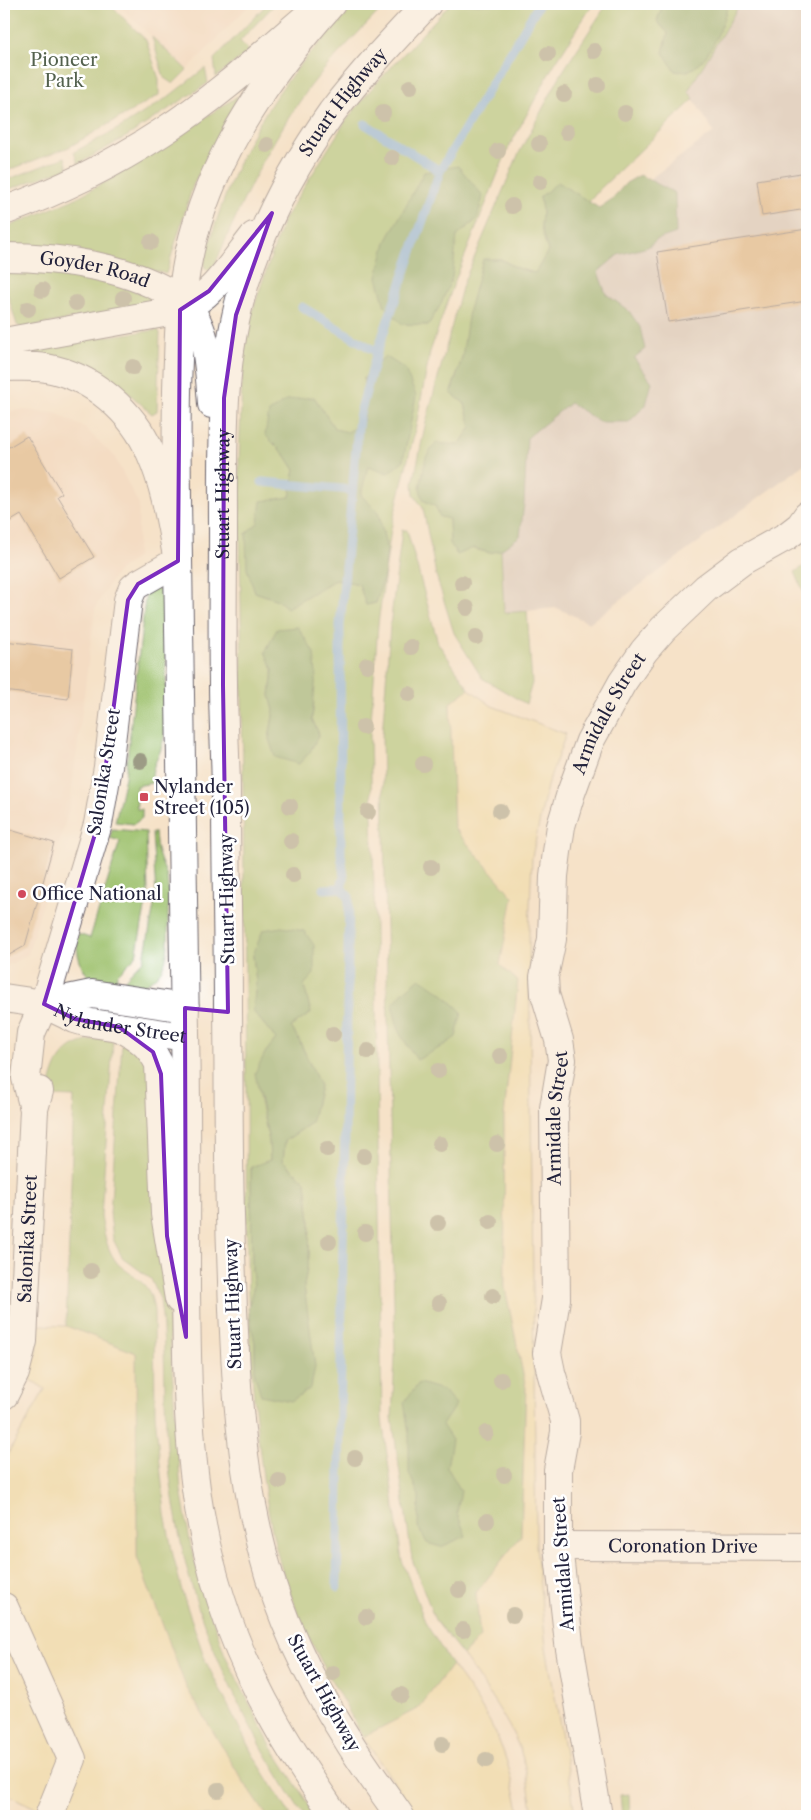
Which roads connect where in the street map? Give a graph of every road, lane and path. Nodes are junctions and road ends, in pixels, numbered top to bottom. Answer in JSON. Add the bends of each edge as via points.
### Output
{"nodes":[{"id":1,"x":321,"y":4,"type":"edge"},
{"id":2,"x":331,"y":4,"type":"edge"},
{"id":3,"x":427,"y":4,"type":"edge"},
{"id":4,"x":4,"y":210,"type":"edge"},
{"id":5,"x":272,"y":213,"type":"junction"},
{"id":6,"x":4,"y":256,"type":"edge"},
{"id":7,"x":183,"y":306,"type":"junction"},
{"id":8,"x":6,"y":334,"type":"edge"},
{"id":9,"x":4,"y":367,"type":"edge"},
{"id":10,"x":807,"y":516,"type":"edge"},
{"id":11,"x":223,"y":532,"type":"junction"},
{"id":12,"x":178,"y":561,"type":"junction"},
{"id":13,"x":4,"y":998,"type":"edge"},
{"id":14,"x":44,"y":1004,"type":"junction"},
{"id":15,"x":185,"y":1008,"type":"junction"},
{"id":16,"x":228,"y":1012,"type":"junction"},
{"id":17,"x":119,"y":1027,"type":"junction"},
{"id":18,"x":185,"y":1036,"type":"junction"},
{"id":19,"x":228,"y":1041,"type":"junction"},
{"id":20,"x":186,"y":1337,"type":"junction"},
{"id":21,"x":4,"y":1395,"type":"edge"},
{"id":22,"x":558,"y":1546,"type":"junction"},
{"id":23,"x":807,"y":1547,"type":"edge"},
{"id":24,"x":4,"y":1607,"type":"edge"},
{"id":25,"x":49,"y":1816,"type":"edge"},
{"id":26,"x":335,"y":1816,"type":"edge"},
{"id":27,"x":400,"y":1816,"type":"edge"},
{"id":28,"x":598,"y":1816,"type":"edge"}],
"edges":[{"from":1,"to":4,"type":"main road","via":[[236,77],[163,132],[94,172]]},
{"from":2,"to":7,"type":"main road","via":[[299,39],[273,75],[222,158],[193,239]]},
{"from":3,"to":5,"type":"main road","name":"Stuart Highway","via":[[332,113]]},
{"from":5,"to":7,"type":"main road","via":[[209,291]]},
{"from":5,"to":11,"type":"main road","name":"Stuart Highway","via":[[246,280],[229,355],[224,398]]},
{"from":6,"to":7,"type":"main road","name":"Goyder Road","via":[[58,260],[107,269],[158,286]]},
{"from":7,"to":8,"type":"main road","name":"Goyder Road"},
{"from":7,"to":11,"type":"main road","via":[[202,332],[208,361]]},
{"from":7,"to":12,"type":"main road","via":[[176,436]]},
{"from":9,"to":12,"type":"main road","via":[[46,368],[63,372],[96,388],[120,408],[144,438],[151,453],[165,494]]},
{"from":10,"to":22,"type":"main road","name":"Armidale Street","via":[[788,536],[742,561],[706,588],[644,651],[590,741],[561,826],[554,876],[552,939],[544,977],[545,994],[562,1060],[554,1108],[556,1299],[547,1353],[566,1421],[558,1476]]},
{"from":11,"to":16,"type":"main road","name":"Stuart Highway"},
{"from":12,"to":14,"type":"main road","name":"Salonika Street","via":[[138,584],[128,600],[98,824]]},
{"from":12,"to":15,"type":"main road"},
{"from":13,"to":14,"type":"main road","name":"Nylander Street"},
{"from":14,"to":15,"type":"main road","name":"Nylander Street","via":[[92,994]]},
{"from":14,"to":17,"type":"main road","name":"Nylander Street","via":[[76,1019]]},
{"from":14,"to":21,"type":"main road","name":"Salonika Street","via":[[49,1033],[43,1078],[34,1109],[23,1341],[15,1373]]},
{"from":15,"to":16,"type":"main road","name":"Nylander Street"},
{"from":15,"to":18,"type":"main road"},
{"from":16,"to":19,"type":"main road","name":"Stuart Highway"},
{"from":17,"to":18,"type":"main road","name":"Nylander Street"},
{"from":17,"to":20,"type":"main road","via":[[148,1045],[159,1064],[165,1214]]},
{"from":18,"to":19,"type":"main road","name":"Nylander Street"},
{"from":18,"to":20,"type":"main road"},
{"from":19,"to":27,"type":"main road","name":"Stuart Highway","via":[[228,1182],[234,1352],[252,1505],[267,1566],[294,1641],[346,1738]]},
{"from":20,"to":26,"type":"main road","via":[[194,1474],[214,1579],[250,1674],[273,1719]]},
{"from":22,"to":23,"type":"main road","name":"Coronation Drive"},
{"from":22,"to":28,"type":"main road","name":"Armidale Street","via":[[569,1643]]},
{"from":24,"to":25,"type":"main road","via":[[72,1759]]}]}
